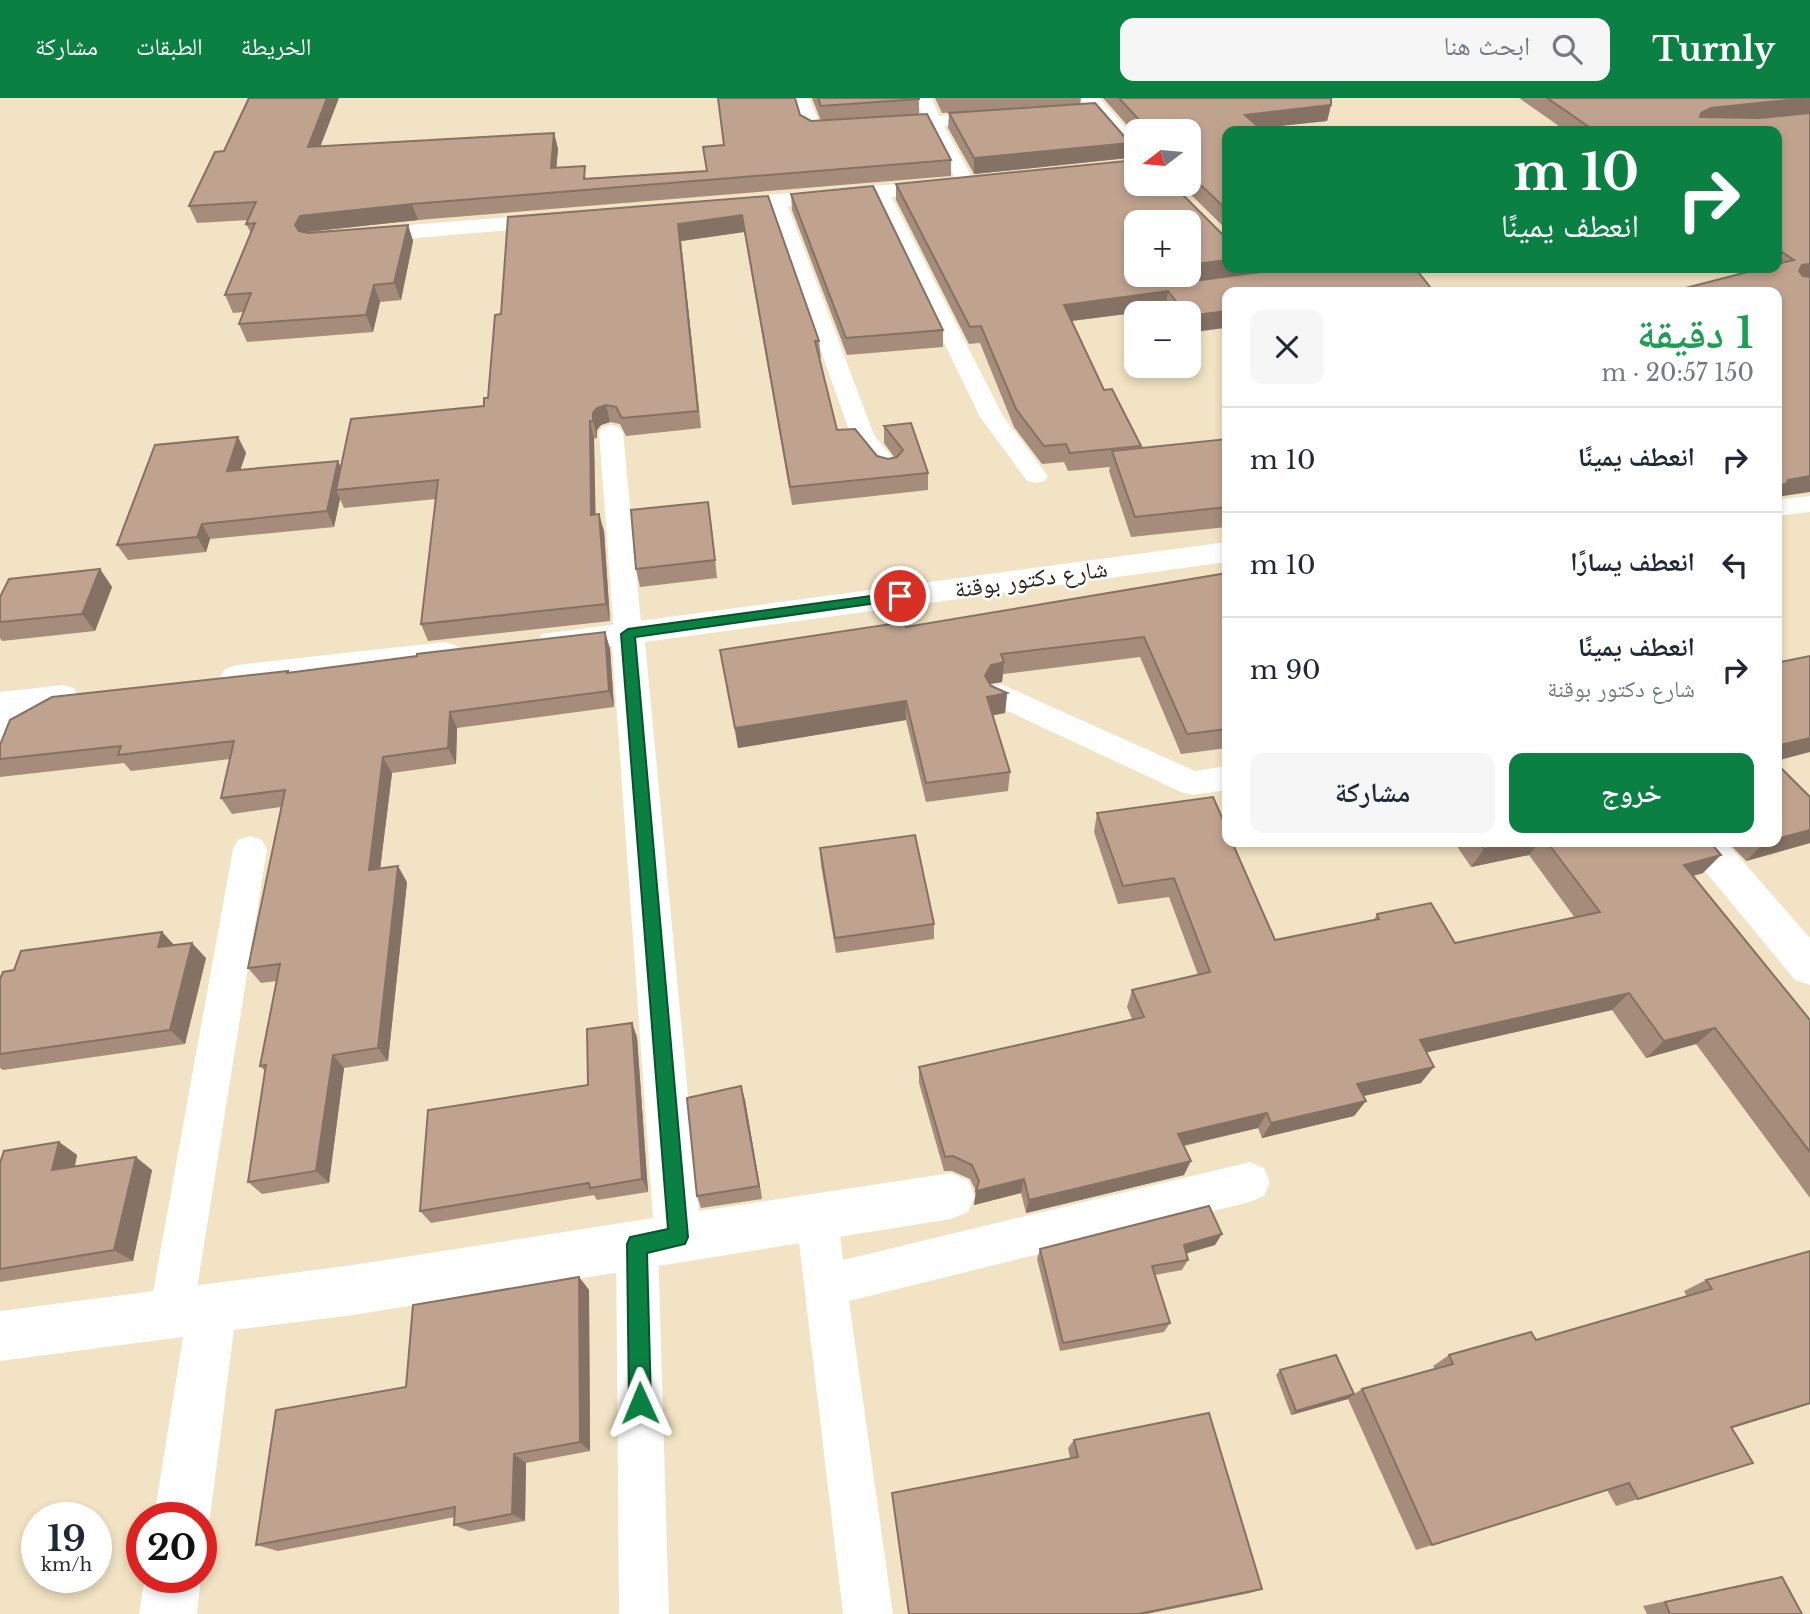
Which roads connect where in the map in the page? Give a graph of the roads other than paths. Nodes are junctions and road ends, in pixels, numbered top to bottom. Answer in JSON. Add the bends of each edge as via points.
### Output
{"nodes":[{"id":1,"x":801,"y":98,"type":"edge"},
{"id":2,"x":924,"y":98,"type":"edge"},
{"id":3,"x":1094,"y":104,"type":"edge"},
{"id":4,"x":1071,"y":112,"type":"edge"},
{"id":5,"x":1016,"y":116,"type":"edge"},
{"id":6,"x":933,"y":121,"type":"junction"},
{"id":7,"x":1124,"y":150,"type":"edge"},
{"id":8,"x":993,"y":182,"type":"edge"},
{"id":9,"x":967,"y":184,"type":"junction"},
{"id":10,"x":880,"y":192,"type":"junction"},
{"id":11,"x":777,"y":201,"type":"junction"},
{"id":12,"x":699,"y":208,"type":"edge"},
{"id":13,"x":580,"y":218,"type":"edge"},
{"id":14,"x":343,"y":237,"type":"edge"},
{"id":15,"x":611,"y":432,"type":"edge"},
{"id":16,"x":888,"y":467,"type":"edge"},
{"id":17,"x":1037,"y":476,"type":"dead end"},
{"id":18,"x":1810,"y":503,"type":"edge"},
{"id":19,"x":1782,"y":507,"type":"edge"},
{"id":20,"x":1222,"y":553,"type":"edge"},
{"id":21,"x":628,"y":634,"type":"junction"},
{"id":22,"x":209,"y":680,"type":"edge"},
{"id":23,"x":76,"y":694,"type":"joint"},
{"id":24,"x":1001,"y":695,"type":"edge"},
{"id":25,"x":0,"y":704,"type":"edge"},
{"id":26,"x":0,"y":751,"type":"edge"},
{"id":27,"x":1222,"y":779,"type":"edge"},
{"id":28,"x":1707,"y":847,"type":"edge"},
{"id":29,"x":250,"y":849,"type":"dead end"},
{"id":30,"x":1810,"y":967,"type":"edge"},
{"id":31,"x":1250,"y":1182,"type":"dead end"},
{"id":32,"x":951,"y":1196,"type":"dead end"},
{"id":33,"x":817,"y":1217,"type":"junction"},
{"id":34,"x":658,"y":1241,"type":"junction"},
{"id":35,"x":826,"y":1285,"type":"junction"},
{"id":36,"x":192,"y":1311,"type":"junction"},
{"id":37,"x":0,"y":1336,"type":"edge"},
{"id":38,"x":183,"y":1502,"type":"edge"},
{"id":39,"x":170,"y":1593,"type":"edge"},
{"id":40,"x":167,"y":1614,"type":"edge"},
{"id":41,"x":644,"y":1614,"type":"edge"},
{"id":42,"x":867,"y":1614,"type":"edge"}],
"edges":[{"from":1,"to":6,"type":"lane","via":[[813,130]]},
{"from":2,"to":6,"type":"lane"},
{"from":3,"to":4,"type":"lane"},
{"from":3,"to":7,"type":"street"},
{"from":5,"to":6,"type":"lane"},
{"from":6,"to":9,"type":"lane"},
{"from":8,"to":9,"type":"street"},
{"from":9,"to":10,"type":"street"},
{"from":10,"to":11,"type":"street"},
{"from":10,"to":17,"type":"lane","via":[[992,417]]},
{"from":11,"to":12,"type":"street"},
{"from":11,"to":16,"type":"lane","via":[[863,436]]},
{"from":13,"to":14,"type":"street"},
{"from":15,"to":21,"type":"lane"},
{"from":18,"to":19,"type":"lane"},
{"from":20,"to":21,"type":"street","name":"شارع دكتور بوقنة"},
{"from":21,"to":22,"type":"street","name":"شارع دكتور بوقنة"},
{"from":21,"to":34,"type":"street"},
{"from":23,"to":25,"type":"lane"},
{"from":23,"to":26,"type":"street","via":[[6,727]]},
{"from":24,"to":27,"type":"lane","via":[[1192,783]]},
{"from":28,"to":30,"type":"street"},
{"from":29,"to":36,"type":"lane"},
{"from":31,"to":35,"type":"lane"},
{"from":32,"to":33,"type":"street"},
{"from":33,"to":34,"type":"street"},
{"from":33,"to":35,"type":"lane"},
{"from":34,"to":36,"type":"street"},
{"from":34,"to":41,"type":"lane"},
{"from":35,"to":42,"type":"lane"},
{"from":36,"to":37,"type":"street"},
{"from":36,"to":38,"type":"street"},
{"from":39,"to":40,"type":"street"}]}
